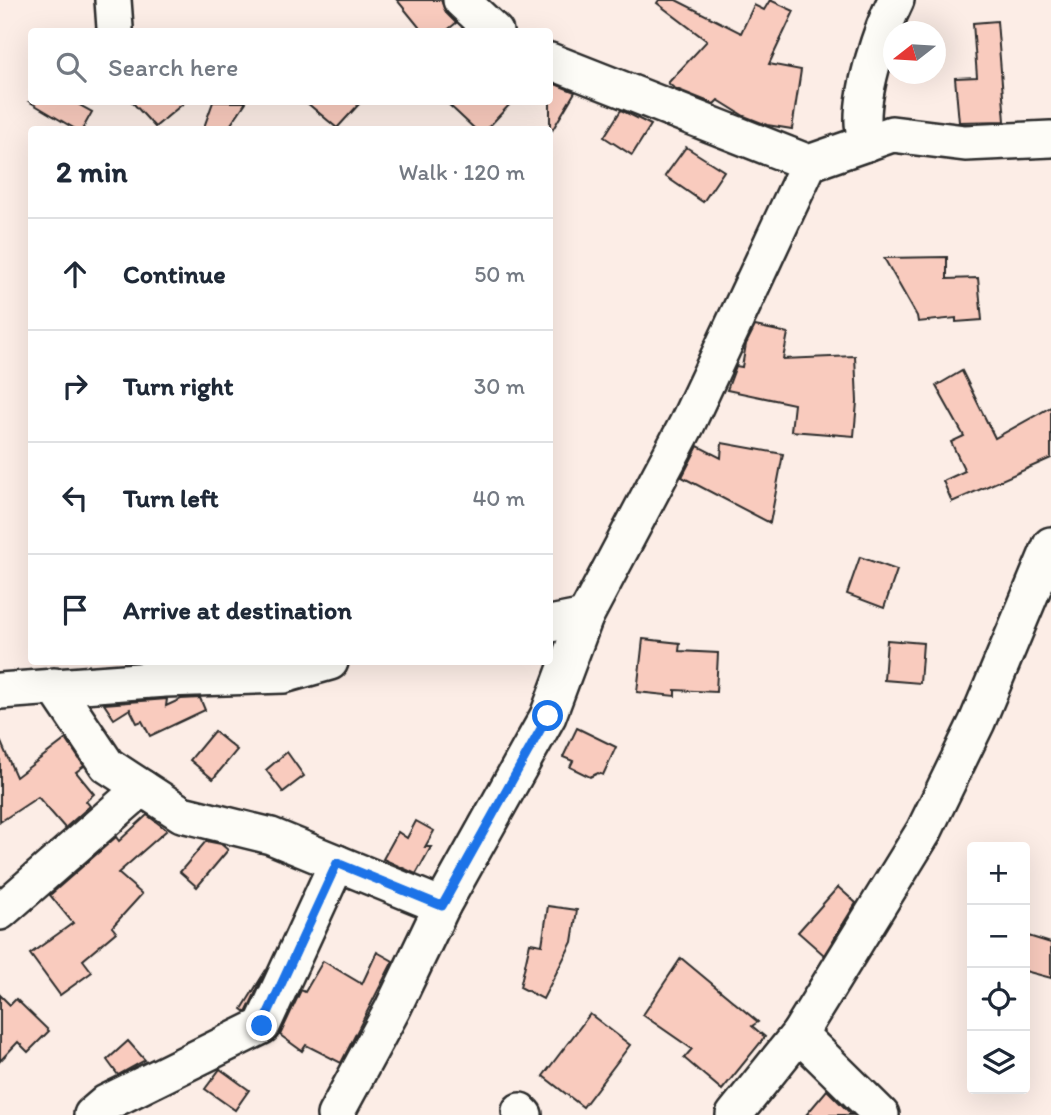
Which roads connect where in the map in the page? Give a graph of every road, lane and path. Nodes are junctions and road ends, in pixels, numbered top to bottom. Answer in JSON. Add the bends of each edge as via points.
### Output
{"nodes":[{"id":1,"x":461,"y":0,"type":"edge"},
{"id":2,"x":896,"y":0,"type":"edge"},
{"id":3,"x":491,"y":28,"type":"edge"},
{"id":4,"x":553,"y":62,"type":"edge"},
{"id":5,"x":1051,"y":139,"type":"edge"},
{"id":6,"x":867,"y":143,"type":"junction"},
{"id":7,"x":809,"y":163,"type":"junction"},
{"id":8,"x":1051,"y":545,"type":"edge"},
{"id":9,"x":585,"y":617,"type":"junction"},
{"id":10,"x":553,"y":623,"type":"edge"},
{"id":11,"x":320,"y":665,"type":"edge"},
{"id":12,"x":54,"y":686,"type":"junction"},
{"id":13,"x":0,"y":691,"type":"edge"},
{"id":14,"x":142,"y":788,"type":"junction"},
{"id":15,"x":337,"y":863,"type":"junction"},
{"id":16,"x":442,"y":906,"type":"junction"},
{"id":17,"x":0,"y":912,"type":"edge"},
{"id":18,"x":799,"y":1034,"type":"junction"},
{"id":19,"x":92,"y":1115,"type":"edge"},
{"id":20,"x":335,"y":1115,"type":"edge"},
{"id":21,"x":734,"y":1115,"type":"edge"},
{"id":22,"x":881,"y":1115,"type":"edge"}],
"edges":[{"from":1,"to":3,"type":"street"},
{"from":2,"to":6,"type":"street","via":[[868,83],[863,122]]},
{"from":4,"to":7,"type":"street"},
{"from":5,"to":6,"type":"street","via":[[965,143],[892,134]]},
{"from":6,"to":7,"type":"street"},
{"from":7,"to":9,"type":"street","via":[[687,424]]},
{"from":8,"to":18,"type":"street","via":[[977,723],[924,831]]},
{"from":9,"to":10,"type":"street"},
{"from":9,"to":16,"type":"street","via":[[548,716]]},
{"from":11,"to":12,"type":"street","via":[[284,676]]},
{"from":12,"to":13,"type":"street"},
{"from":12,"to":14,"type":"street","via":[[107,765]]},
{"from":14,"to":15,"type":"street","via":[[183,814],[271,836]]},
{"from":14,"to":17,"type":"street"},
{"from":15,"to":16,"type":"street"},
{"from":15,"to":19,"type":"street","via":[[262,1026]]},
{"from":16,"to":20,"type":"street"},
{"from":18,"to":21,"type":"street"},
{"from":18,"to":22,"type":"street"}]}
